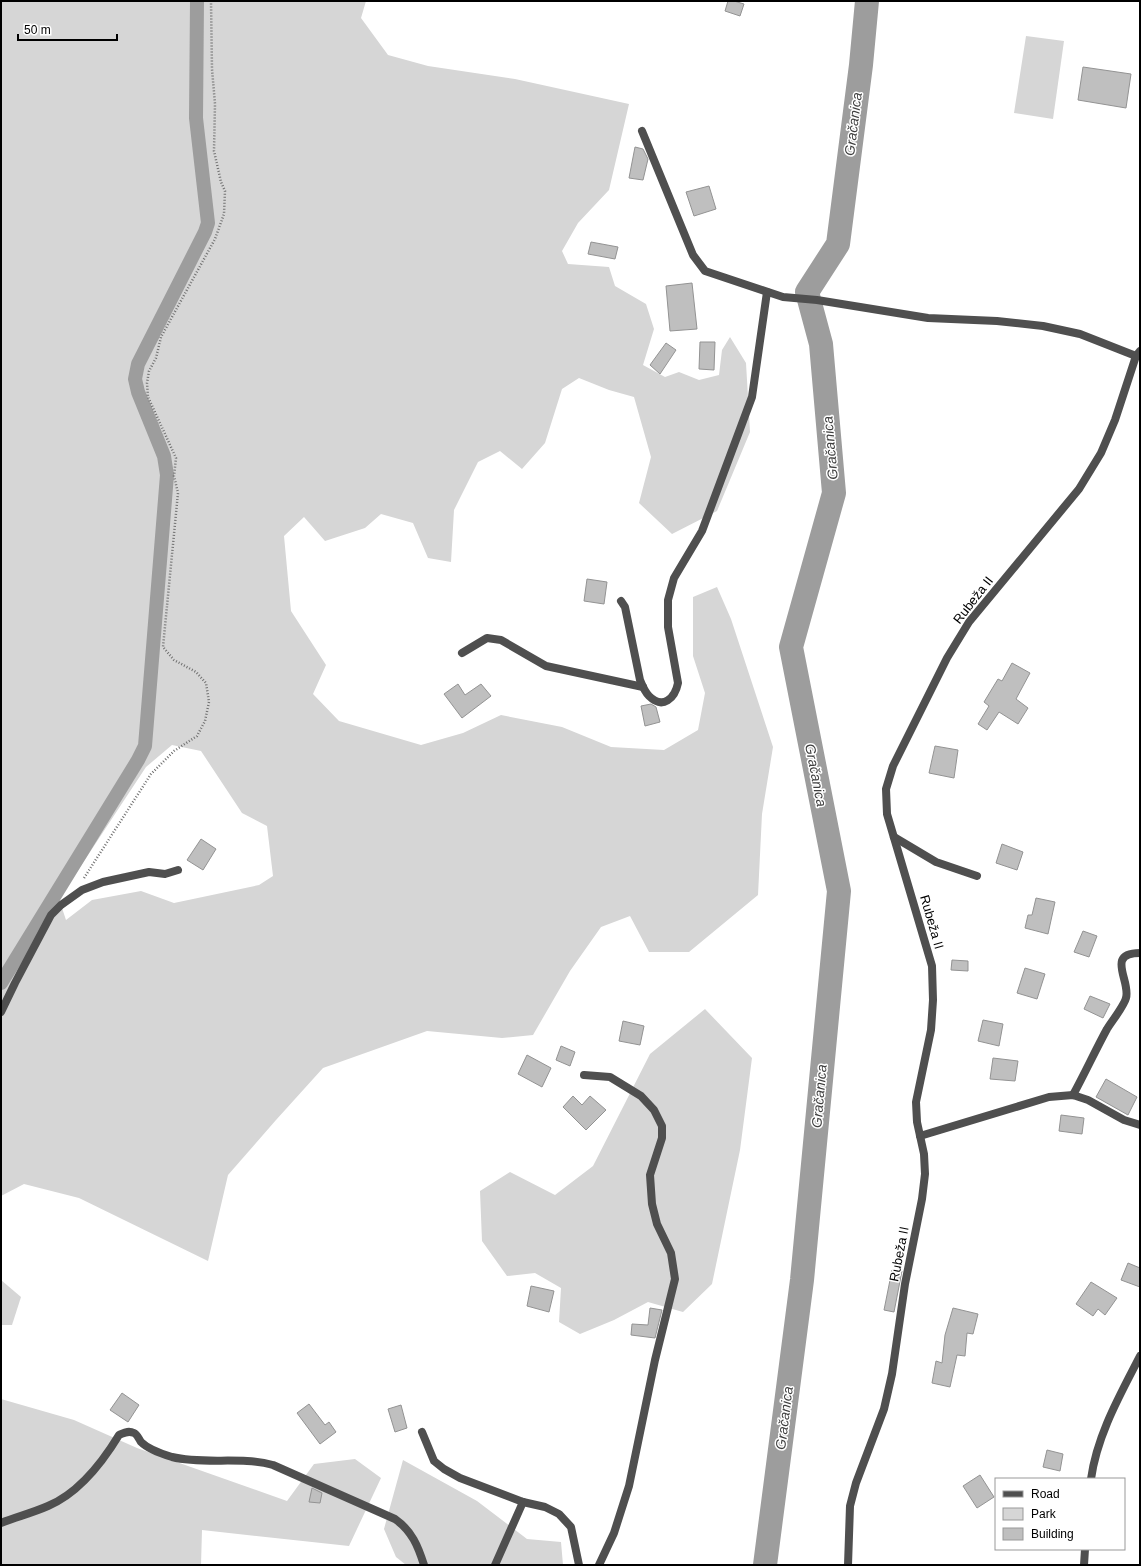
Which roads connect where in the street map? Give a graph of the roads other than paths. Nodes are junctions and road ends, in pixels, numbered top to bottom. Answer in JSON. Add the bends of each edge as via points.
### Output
{"nodes":[{"id":1,"x":642,"y":131,"type":"dead end"},
{"id":2,"x":767,"y":292,"type":"junction"},
{"id":3,"x":1138,"y":353,"type":"edge"},
{"id":4,"x":621,"y":601,"type":"dead end"},
{"id":5,"x":462,"y":653,"type":"dead end"},
{"id":6,"x":643,"y":687,"type":"junction"},
{"id":7,"x":894,"y":837,"type":"junction"},
{"id":8,"x":178,"y":870,"type":"dead end"},
{"id":9,"x":977,"y":876,"type":"dead end"},
{"id":10,"x":1140,"y":953,"type":"edge"},
{"id":11,"x":1,"y":1012,"type":"edge"},
{"id":12,"x":584,"y":1075,"type":"dead end"},
{"id":13,"x":1073,"y":1095,"type":"junction"},
{"id":14,"x":1140,"y":1125,"type":"edge"},
{"id":15,"x":920,"y":1136,"type":"junction"},
{"id":16,"x":1140,"y":1356,"type":"edge"},
{"id":17,"x":422,"y":1432,"type":"dead end"},
{"id":18,"x":1091,"y":1478,"type":"edge"},
{"id":19,"x":523,"y":1502,"type":"junction"},
{"id":20,"x":1,"y":1523,"type":"edge"},
{"id":21,"x":1085,"y":1550,"type":"edge"},
{"id":22,"x":424,"y":1565,"type":"edge"},
{"id":23,"x":495,"y":1565,"type":"edge"},
{"id":24,"x":579,"y":1565,"type":"edge"},
{"id":25,"x":599,"y":1565,"type":"edge"},
{"id":26,"x":848,"y":1565,"type":"edge"},
{"id":27,"x":1084,"y":1565,"type":"edge"}],
"edges":[{"from":1,"to":2,"type":"street","via":[[693,255],[705,271]]},
{"from":2,"to":3,"type":"street","via":[[783,297],[928,318],[1043,326],[1080,334]]},
{"from":2,"to":6,"type":"street","via":[[752,397],[702,531],[674,578],[668,600],[668,627],[678,683],[676,692],[669,700],[657,701],[649,696]]},
{"from":3,"to":7,"type":"street","name":"Rubeža II","via":[[1112,427],[1101,453],[1083,483],[969,622],[947,658],[893,766],[886,789],[887,814]]},
{"from":4,"to":6,"type":"street","via":[[625,607]]},
{"from":5,"to":6,"type":"street","via":[[487,638],[502,640],[546,666]]},
{"from":7,"to":9,"type":"street","via":[[936,862]]},
{"from":7,"to":15,"type":"street","name":"Rubeža II","via":[[932,966],[931,1030],[916,1102]]},
{"from":8,"to":11,"type":"street","via":[[165,874],[149,872],[103,882],[72,896],[51,915]]},
{"from":10,"to":13,"type":"street","via":[[1125,956],[1122,962],[1126,998],[1106,1030]]},
{"from":12,"to":25,"type":"street","via":[[610,1077],[641,1096],[654,1110],[662,1126],[662,1138],[650,1175],[652,1204],[657,1224],[671,1253],[675,1279],[629,1486],[614,1532]]},
{"from":13,"to":14,"type":"street"},
{"from":13,"to":15,"type":"street","via":[[1049,1097]]},
{"from":15,"to":26,"type":"street","name":"Rubeža II","via":[[924,1154],[922,1199],[884,1409],[850,1506]]},
{"from":16,"to":18,"type":"street","via":[[1110,1415],[1094,1461]]},
{"from":17,"to":19,"type":"street","via":[[434,1462],[444,1469],[460,1478]]},
{"from":19,"to":23,"type":"street"},
{"from":19,"to":24,"type":"street","via":[[559,1514],[567,1523],[571,1528]]},
{"from":20,"to":22,"type":"street","via":[[48,1506],[63,1497],[104,1459],[119,1435],[128,1432],[135,1433],[142,1443],[151,1448],[174,1457],[190,1460],[251,1460],[273,1465],[375,1510],[395,1519],[409,1531],[418,1545]]},
{"from":21,"to":27,"type":"street"}]}
